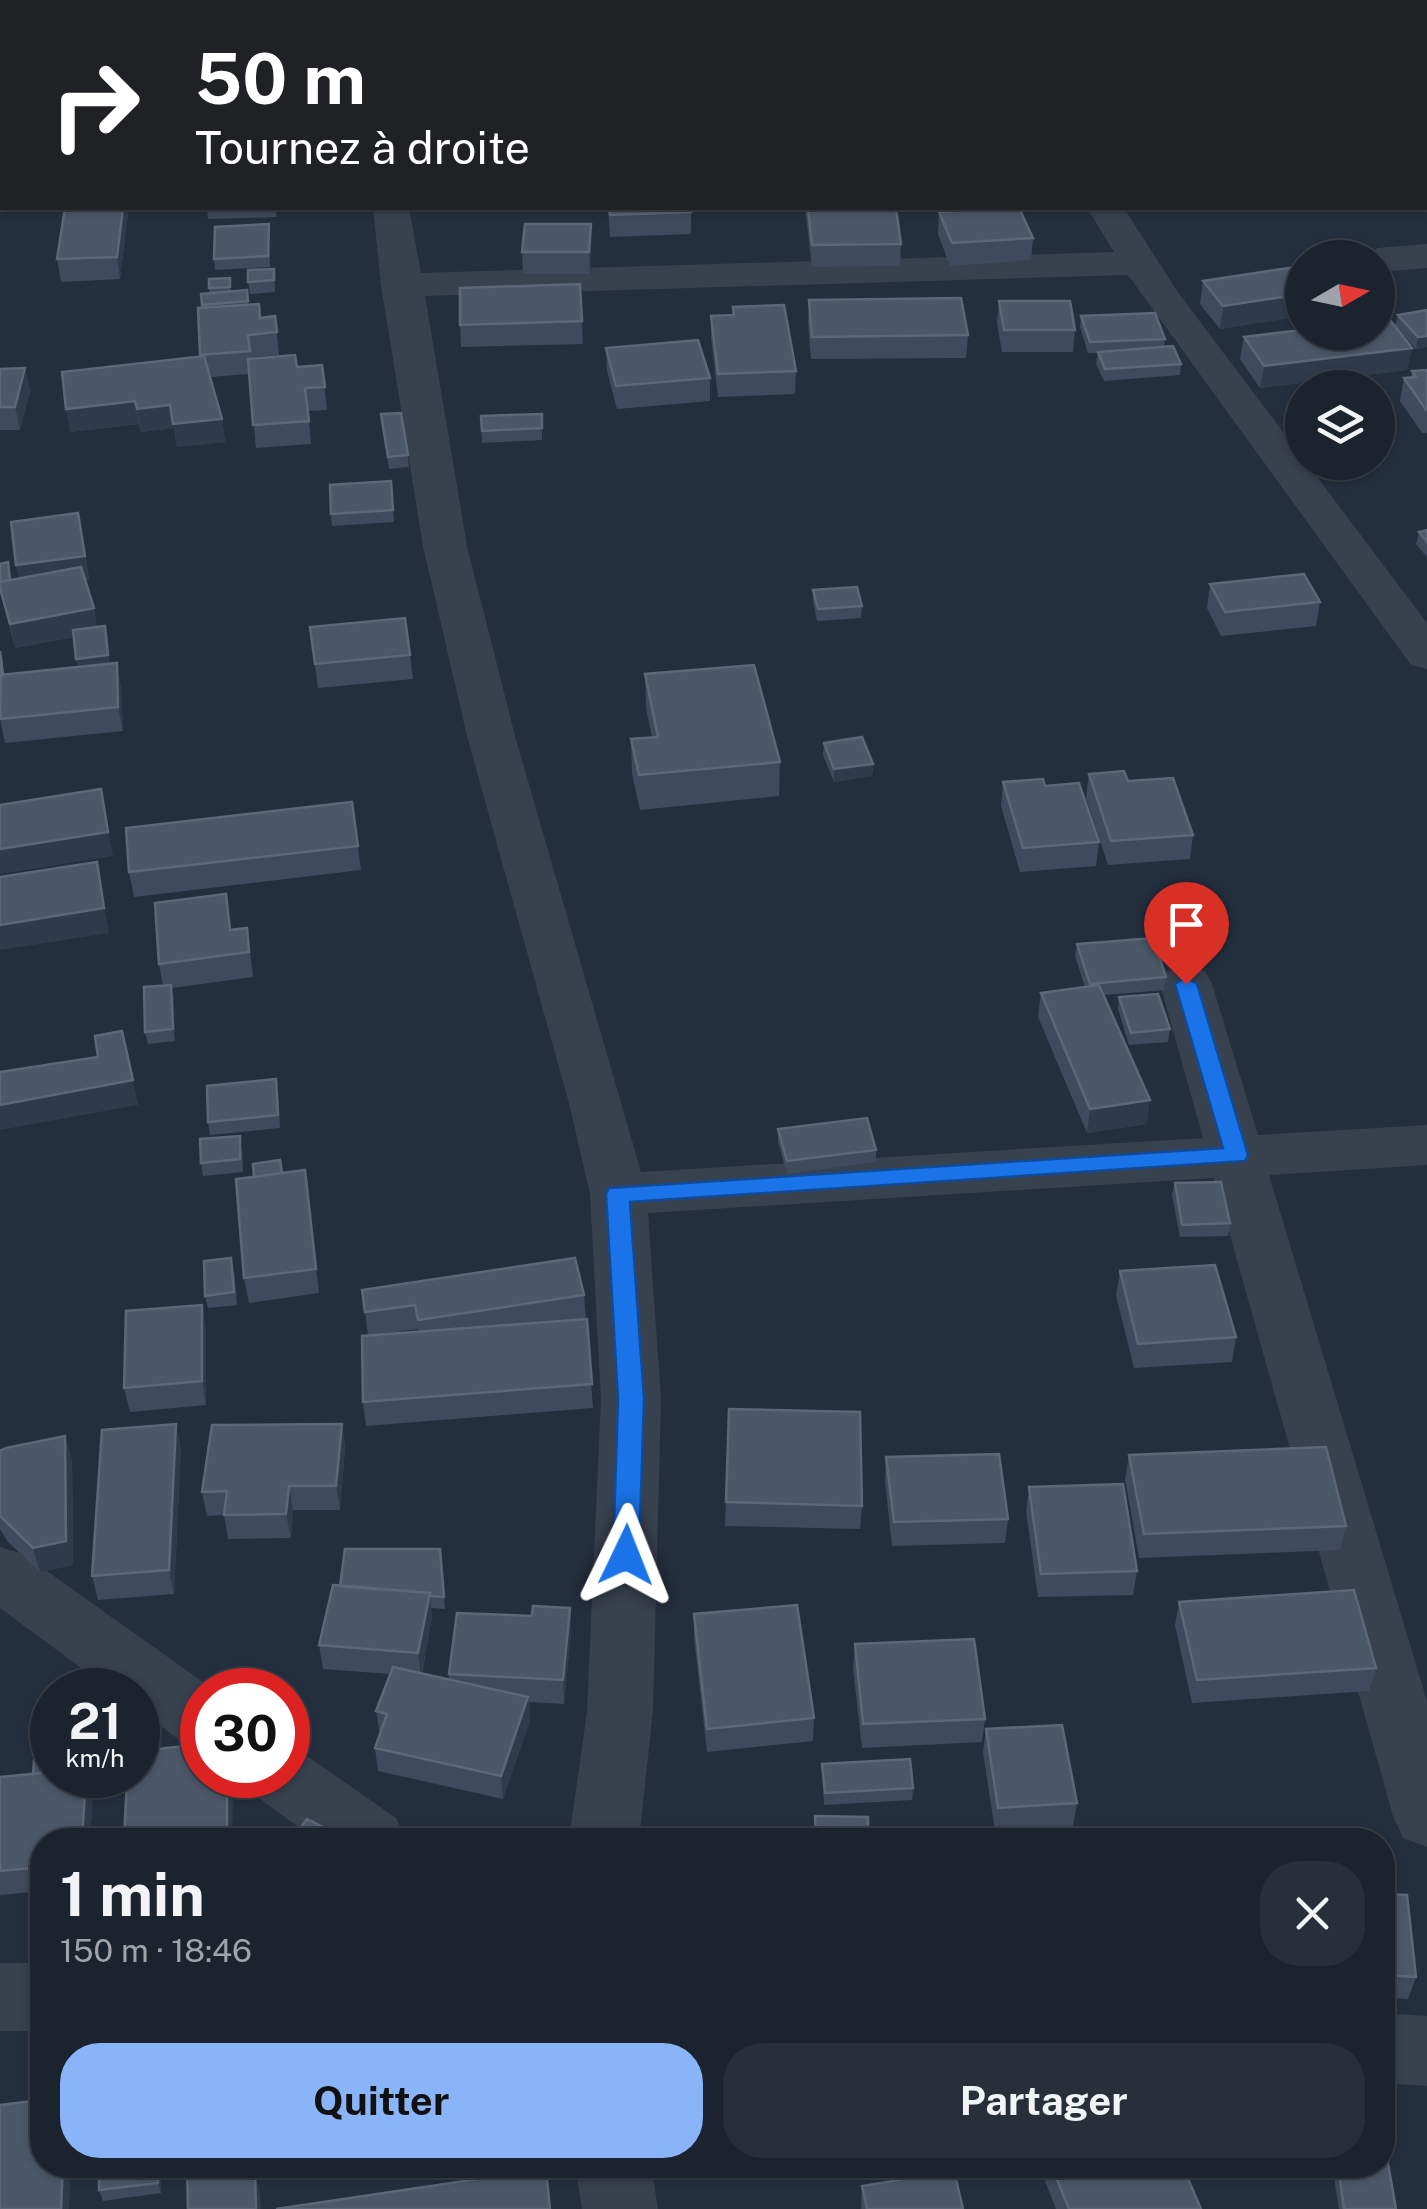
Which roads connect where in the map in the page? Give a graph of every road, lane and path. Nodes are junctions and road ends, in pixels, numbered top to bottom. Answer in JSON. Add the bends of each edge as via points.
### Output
{"nodes":[{"id":1,"x":391,"y":210,"type":"edge"},
{"id":2,"x":1108,"y":210,"type":"edge"},
{"id":3,"x":1427,"y":256,"type":"edge"},
{"id":4,"x":1395,"y":259,"type":"edge"},
{"id":5,"x":1164,"y":283,"type":"junction"},
{"id":6,"x":400,"y":285,"type":"junction"},
{"id":7,"x":1419,"y":629,"type":"edge"},
{"id":8,"x":1186,"y":984,"type":"dead end"},
{"id":9,"x":1427,"y":1145,"type":"edge"},
{"id":10,"x":1237,"y":1155,"type":"junction"},
{"id":11,"x":618,"y":1194,"type":"junction"},
{"id":12,"x":0,"y":1573,"type":"edge"},
{"id":13,"x":180,"y":1703,"type":"edge"},
{"id":14,"x":310,"y":1796,"type":"edge"},
{"id":15,"x":1427,"y":1816,"type":"edge"},
{"id":16,"x":354,"y":1828,"type":"edge"},
{"id":17,"x":605,"y":1828,"type":"edge"},
{"id":18,"x":30,"y":1996,"type":"edge"},
{"id":19,"x":0,"y":1997,"type":"edge"},
{"id":20,"x":1395,"y":2049,"type":"edge"},
{"id":21,"x":1427,"y":2051,"type":"edge"},
{"id":22,"x":614,"y":2178,"type":"edge"},
{"id":23,"x":620,"y":2209,"type":"edge"}],
"edges":[{"from":1,"to":6,"type":"street"},
{"from":2,"to":5,"type":"street"},
{"from":3,"to":4,"type":"street"},
{"from":5,"to":6,"type":"street"},
{"from":5,"to":7,"type":"street"},
{"from":6,"to":11,"type":"street","via":[[463,622]]},
{"from":8,"to":10,"type":"street"},
{"from":9,"to":10,"type":"street"},
{"from":10,"to":11,"type":"street"},
{"from":10,"to":15,"type":"street"},
{"from":11,"to":17,"type":"street","via":[[631,1399],[620,1711]]},
{"from":12,"to":13,"type":"street"},
{"from":14,"to":16,"type":"street"},
{"from":18,"to":19,"type":"street"},
{"from":20,"to":21,"type":"street"},
{"from":22,"to":23,"type":"street"}]}
